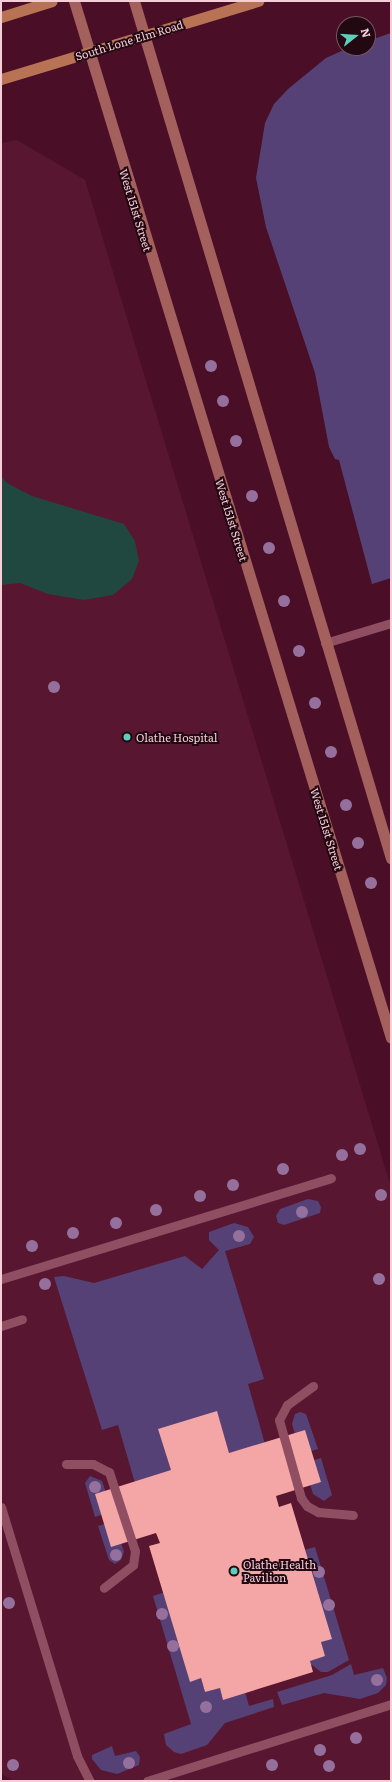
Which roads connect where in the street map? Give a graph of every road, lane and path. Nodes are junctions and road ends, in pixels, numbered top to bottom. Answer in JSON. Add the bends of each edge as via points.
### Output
{"nodes":[{"id":1,"x":52,"y":1,"type":"edge"},
{"id":2,"x":74,"y":1,"type":"edge"},
{"id":3,"x":134,"y":1,"type":"edge"},
{"id":4,"x":258,"y":1,"type":"edge"},
{"id":5,"x":1,"y":17,"type":"edge"},
{"id":6,"x":145,"y":36,"type":"junction"},
{"id":7,"x":88,"y":53,"type":"junction"},
{"id":8,"x":1,"y":79,"type":"edge"},
{"id":9,"x":391,"y":623,"type":"edge"},
{"id":10,"x":324,"y":643,"type":"junction"},
{"id":11,"x":391,"y":858,"type":"edge"},
{"id":12,"x":391,"y":1038,"type":"edge"},
{"id":13,"x":331,"y":1178,"type":"dead end"},
{"id":14,"x":1,"y":1279,"type":"edge"},
{"id":15,"x":22,"y":1319,"type":"dead end"},
{"id":16,"x":1,"y":1326,"type":"edge"},
{"id":17,"x":314,"y":1386,"type":"dead end"},
{"id":18,"x":66,"y":1464,"type":"dead end"},
{"id":19,"x":1,"y":1507,"type":"edge"},
{"id":20,"x":354,"y":1515,"type":"dead end"},
{"id":21,"x":104,"y":1588,"type":"dead end"},
{"id":22,"x":391,"y":1704,"type":"edge"},
{"id":23,"x":90,"y":1781,"type":"edge"},
{"id":24,"x":147,"y":1781,"type":"edge"}],
"edges":[{"from":1,"to":5,"type":"main road"},
{"from":2,"to":7,"type":"main road","name":"West 151st Street"},
{"from":3,"to":6,"type":"main road"},
{"from":4,"to":6,"type":"main road","name":"South Lone Elm Road"},
{"from":6,"to":7,"type":"main road","name":"South Lone Elm Road"},
{"from":6,"to":10,"type":"main road"},
{"from":7,"to":8,"type":"main road","name":"South Lone Elm Road"},
{"from":7,"to":12,"type":"main road","name":"West 151st Street"},
{"from":9,"to":10,"type":"lane"},
{"from":10,"to":11,"type":"main road"},
{"from":13,"to":14,"type":"lane"},
{"from":15,"to":16,"type":"lane"},
{"from":17,"to":20,"type":"lane","via":[[287,1405],[279,1420],[299,1491],[307,1506],[318,1512]]},
{"from":18,"to":21,"type":"lane","via":[[93,1464],[109,1472],[135,1551],[133,1565]]},
{"from":19,"to":23,"type":"lane","via":[[76,1756]]},
{"from":22,"to":24,"type":"lane"}]}
